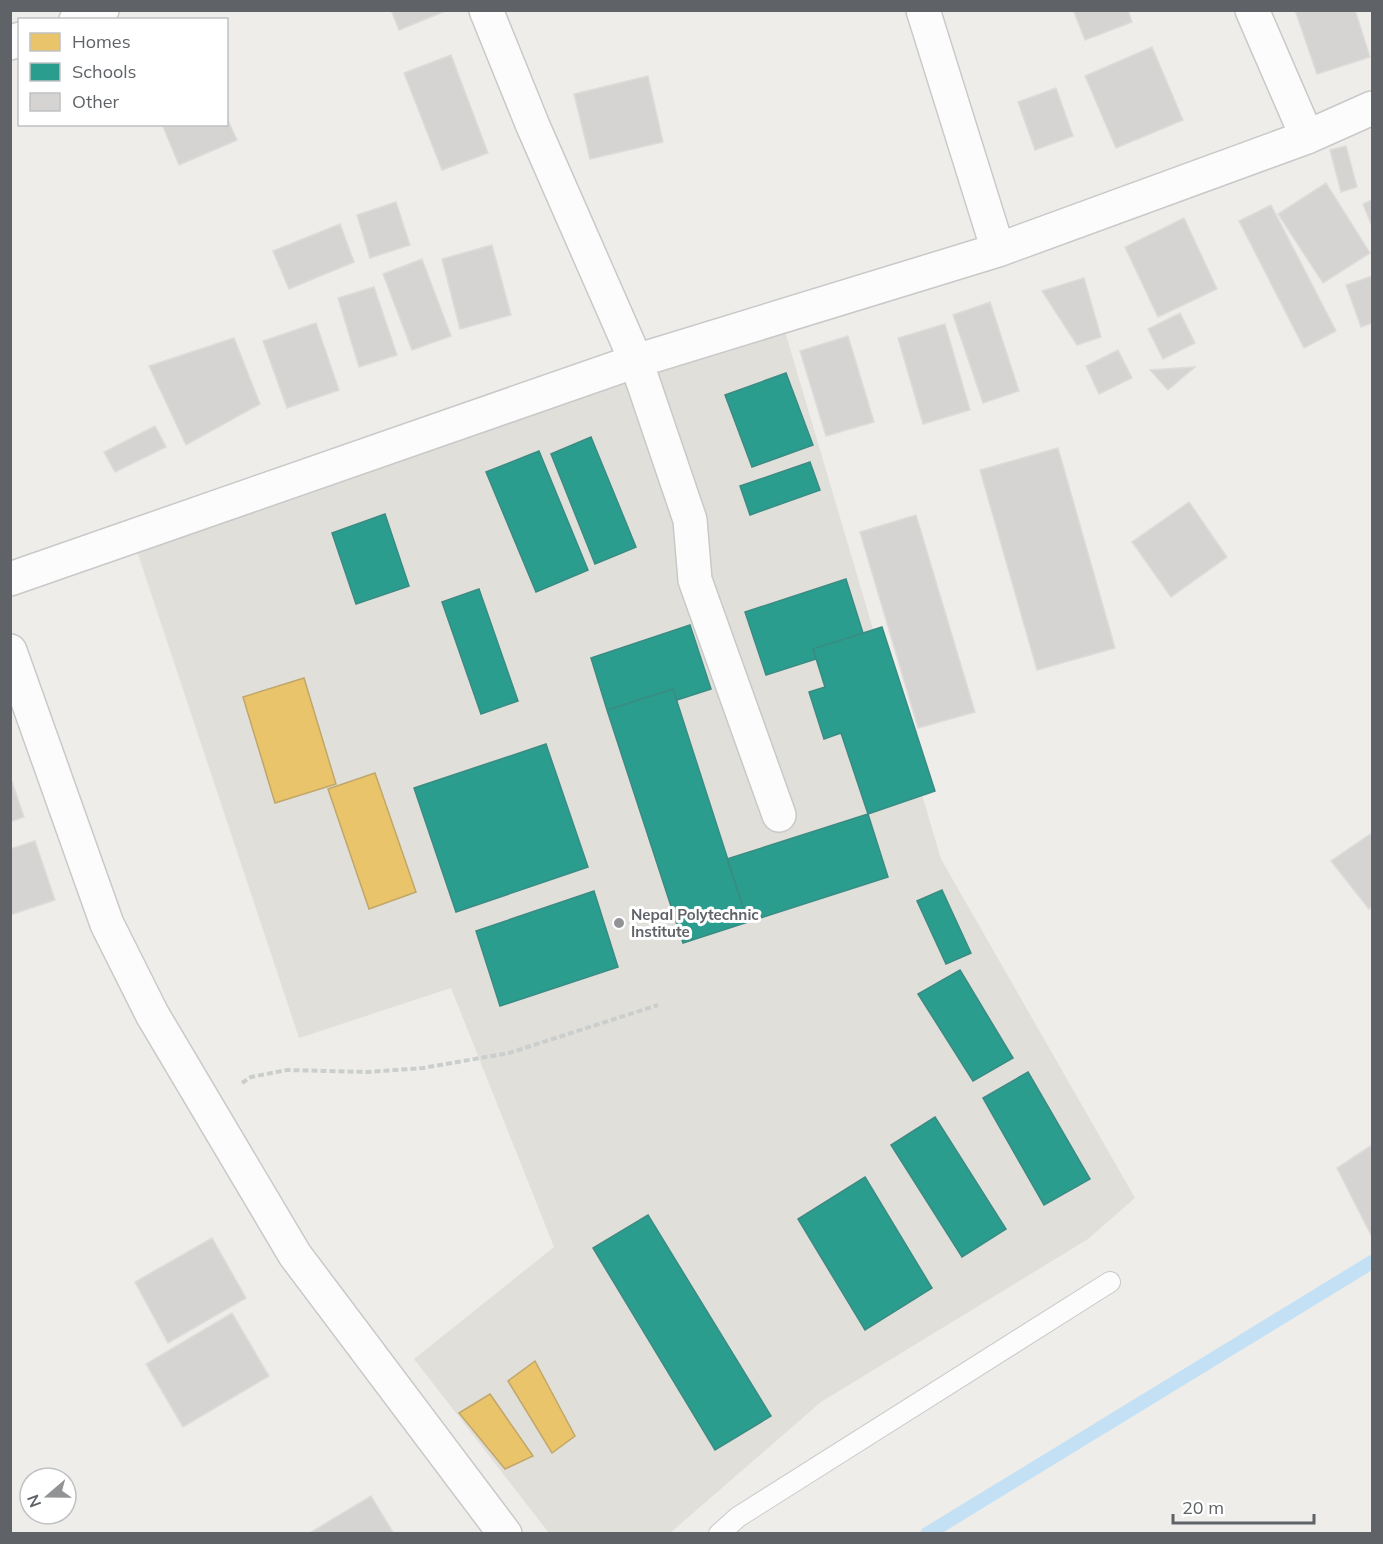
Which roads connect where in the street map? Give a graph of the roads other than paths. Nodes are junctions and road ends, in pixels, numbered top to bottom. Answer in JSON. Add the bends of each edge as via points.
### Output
{"nodes":[{"id":1,"x":102,"y":10,"type":"edge"},
{"id":2,"x":486,"y":10,"type":"edge"},
{"id":3,"x":922,"y":10,"type":"edge"},
{"id":4,"x":1252,"y":10,"type":"edge"},
{"id":5,"x":81,"y":18,"type":"edge"},
{"id":6,"x":1372,"y":108,"type":"edge"},
{"id":7,"x":1307,"y":137,"type":"junction"},
{"id":8,"x":998,"y":250,"type":"junction"},
{"id":9,"x":636,"y":361,"type":"junction"},
{"id":10,"x":10,"y":579,"type":"edge"},
{"id":11,"x":10,"y":651,"type":"edge"},
{"id":12,"x":779,"y":815,"type":"dead end"},
{"id":13,"x":1110,"y":1282,"type":"dead end"},
{"id":14,"x":505,"y":1533,"type":"edge"},
{"id":15,"x":719,"y":1533,"type":"edge"}],
"edges":[{"from":1,"to":5,"type":"street"},
{"from":2,"to":9,"type":"street"},
{"from":3,"to":8,"type":"street"},
{"from":4,"to":7,"type":"street"},
{"from":6,"to":7,"type":"street"},
{"from":7,"to":8,"type":"street"},
{"from":8,"to":9,"type":"street"},
{"from":9,"to":10,"type":"street"},
{"from":9,"to":12,"type":"street","via":[[690,519],[695,580]]},
{"from":11,"to":14,"type":"street","via":[[107,924],[152,1014],[295,1255]]},
{"from":13,"to":15,"type":"lane","via":[[738,1517]]}]}
